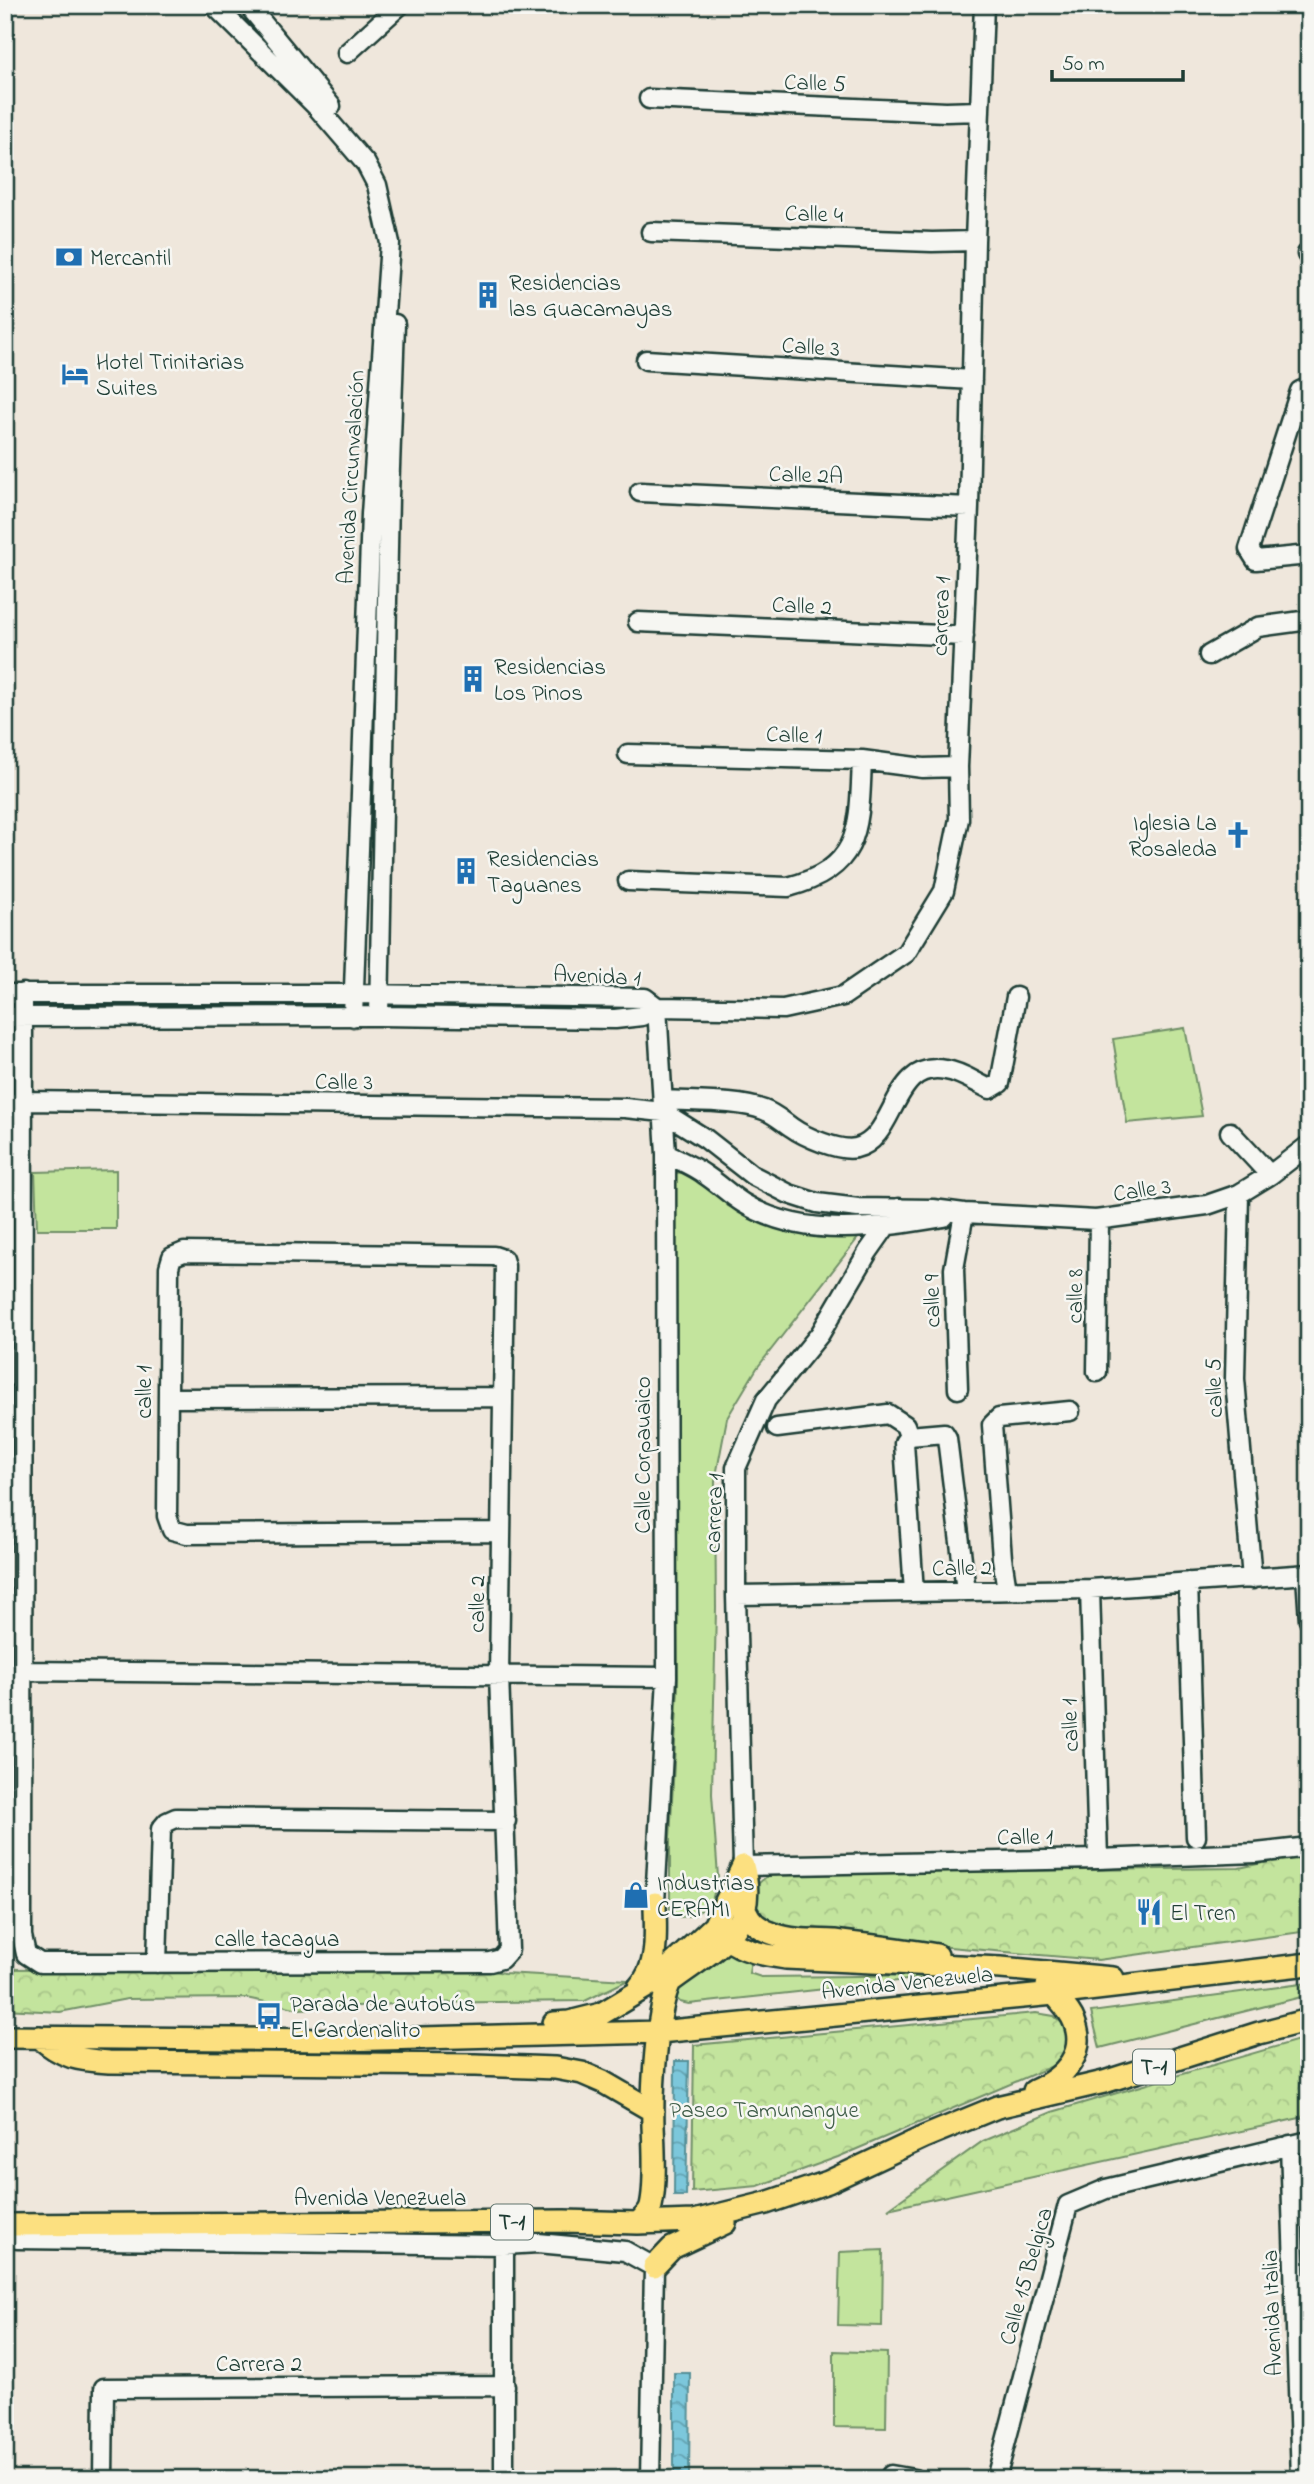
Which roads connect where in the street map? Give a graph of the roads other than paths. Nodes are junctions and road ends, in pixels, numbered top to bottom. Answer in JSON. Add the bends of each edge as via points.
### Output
{"nodes":[{"id":1,"x":214,"y":5,"type":"edge"},
{"id":2,"x":248,"y":5,"type":"edge"},
{"id":3,"x":400,"y":5,"type":"edge"},
{"id":4,"x":984,"y":5,"type":"edge"},
{"id":5,"x":347,"y":52,"type":"dead end"},
{"id":6,"x":649,"y":99,"type":"dead end"},
{"id":7,"x":979,"y":111,"type":"junction"},
{"id":8,"x":651,"y":232,"type":"dead end"},
{"id":9,"x":975,"y":241,"type":"junction"},
{"id":10,"x":646,"y":360,"type":"dead end"},
{"id":11,"x":972,"y":380,"type":"junction"},
{"id":12,"x":1309,"y":387,"type":"edge"},
{"id":13,"x":640,"y":492,"type":"dead end"},
{"id":14,"x":969,"y":507,"type":"junction"},
{"id":15,"x":1309,"y":555,"type":"edge"},
{"id":16,"x":1309,"y":620,"type":"edge"},
{"id":17,"x":638,"y":622,"type":"dead end"},
{"id":18,"x":964,"y":636,"type":"junction"},
{"id":19,"x":1209,"y":655,"type":"dead end"},
{"id":20,"x":628,"y":754,"type":"dead end"},
{"id":21,"x":862,"y":760,"type":"junction"},
{"id":22,"x":958,"y":767,"type":"junction"},
{"id":23,"x":628,"y":881,"type":"dead end"},
{"id":24,"x":14,"y":993,"type":"edge"},
{"id":25,"x":354,"y":994,"type":"junction"},
{"id":26,"x":379,"y":994,"type":"junction"},
{"id":27,"x":1016,"y":997,"type":"dead end"},
{"id":28,"x":657,"y":1007,"type":"junction"},
{"id":29,"x":14,"y":1016,"type":"edge"},
{"id":30,"x":379,"y":1016,"type":"junction"},
{"id":31,"x":353,"y":1017,"type":"junction"},
{"id":32,"x":23,"y":1101,"type":"junction"},
{"id":33,"x":5,"y":1106,"type":"edge"},
{"id":34,"x":663,"y":1106,"type":"junction"},
{"id":35,"x":1230,"y":1132,"type":"dead end"},
{"id":36,"x":1309,"y":1145,"type":"edge"},
{"id":37,"x":666,"y":1154,"type":"junction"},
{"id":38,"x":1270,"y":1175,"type":"junction"},
{"id":39,"x":1239,"y":1194,"type":"junction"},
{"id":40,"x":899,"y":1208,"type":"junction"},
{"id":41,"x":964,"y":1213,"type":"junction"},
{"id":42,"x":1099,"y":1220,"type":"junction"},
{"id":43,"x":886,"y":1227,"type":"junction"},
{"id":44,"x":503,"y":1259,"type":"joint"},
{"id":45,"x":1097,"y":1372,"type":"dead end"},
{"id":46,"x":958,"y":1389,"type":"dead end"},
{"id":47,"x":503,"y":1397,"type":"junction"},
{"id":48,"x":167,"y":1398,"type":"junction"},
{"id":49,"x":1070,"y":1411,"type":"dead end"},
{"id":50,"x":777,"y":1428,"type":"dead end"},
{"id":51,"x":909,"y":1436,"type":"junction"},
{"id":52,"x":501,"y":1532,"type":"junction"},
{"id":53,"x":1307,"y":1575,"type":"edge"},
{"id":54,"x":1252,"y":1578,"type":"junction"},
{"id":55,"x":1188,"y":1582,"type":"junction"},
{"id":56,"x":1090,"y":1589,"type":"junction"},
{"id":57,"x":1007,"y":1590,"type":"junction"},
{"id":58,"x":966,"y":1591,"type":"junction"},
{"id":59,"x":914,"y":1592,"type":"junction"},
{"id":60,"x":736,"y":1595,"type":"junction"},
{"id":61,"x":1309,"y":1620,"type":"edge"},
{"id":62,"x":23,"y":1671,"type":"junction"},
{"id":63,"x":499,"y":1675,"type":"junction"},
{"id":64,"x":667,"y":1677,"type":"junction"},
{"id":65,"x":506,"y":1821,"type":"junction"},
{"id":66,"x":1196,"y":1837,"type":"dead end"},
{"id":67,"x":1309,"y":1847,"type":"edge"},
{"id":68,"x":1098,"y":1859,"type":"junction"},
{"id":69,"x":743,"y":1866,"type":"junction"},
{"id":70,"x":655,"y":1903,"type":"joint"},
{"id":71,"x":746,"y":1910,"type":"junction"},
{"id":72,"x":728,"y":1939,"type":"junction"},
{"id":73,"x":509,"y":1950,"type":"joint"},
{"id":74,"x":157,"y":1963,"type":"junction"},
{"id":75,"x":1309,"y":1964,"type":"edge"},
{"id":76,"x":1001,"y":1968,"type":"junction"},
{"id":77,"x":1032,"y":1971,"type":"junction"},
{"id":78,"x":1182,"y":1980,"type":"junction"},
{"id":79,"x":1054,"y":1994,"type":"junction"},
{"id":80,"x":631,"y":1996,"type":"junction"},
{"id":81,"x":1309,"y":2020,"type":"edge"},
{"id":82,"x":659,"y":2032,"type":"junction"},
{"id":83,"x":5,"y":2037,"type":"edge"},
{"id":84,"x":39,"y":2037,"type":"junction"},
{"id":85,"x":342,"y":2040,"type":"junction"},
{"id":86,"x":997,"y":2107,"type":"junction"},
{"id":87,"x":653,"y":2111,"type":"junction"},
{"id":88,"x":1309,"y":2141,"type":"edge"},
{"id":89,"x":1290,"y":2145,"type":"junction"},
{"id":90,"x":766,"y":2203,"type":"junction"},
{"id":91,"x":638,"y":2223,"type":"junction"},
{"id":92,"x":5,"y":2225,"type":"edge"},
{"id":93,"x":5,"y":2234,"type":"edge"},
{"id":94,"x":504,"y":2245,"type":"junction"},
{"id":95,"x":654,"y":2267,"type":"junction"},
{"id":96,"x":505,"y":2386,"type":"junction"},
{"id":97,"x":891,"y":2475,"type":"dead end"},
{"id":98,"x":103,"y":2479,"type":"edge"},
{"id":99,"x":504,"y":2479,"type":"edge"},
{"id":100,"x":650,"y":2479,"type":"edge"},
{"id":101,"x":914,"y":2479,"type":"edge"},
{"id":102,"x":996,"y":2479,"type":"edge"},
{"id":103,"x":1301,"y":2479,"type":"edge"}],
"edges":[{"from":1,"to":25,"type":"street","name":"Avenida Circunvalación","via":[[316,106],[366,164],[377,185],[390,243],[371,514]]},
{"from":2,"to":26,"type":"street","name":"Avenida Circunvalación","via":[[371,154],[385,179],[399,246]]},
{"from":3,"to":5,"type":"street"},
{"from":4,"to":7,"type":"street","name":"carrera 1"},
{"from":6,"to":7,"type":"street","name":"Calle 5"},
{"from":7,"to":9,"type":"street","name":"carrera 1"},
{"from":8,"to":9,"type":"street","name":"Calle 4"},
{"from":9,"to":11,"type":"street","name":"carrera 1"},
{"from":10,"to":11,"type":"street","name":"Calle 3"},
{"from":11,"to":14,"type":"street","name":"carrera 1"},
{"from":12,"to":15,"type":"street","via":[[1300,391],[1249,550],[1256,560]]},
{"from":13,"to":14,"type":"street","name":"Calle 2A"},
{"from":14,"to":18,"type":"street","name":"carrera 1"},
{"from":16,"to":19,"type":"street","via":[[1258,627]]},
{"from":17,"to":18,"type":"street","name":"Calle 2"},
{"from":18,"to":22,"type":"street","name":"carrera 1"},
{"from":20,"to":21,"type":"street","name":"Calle 1"},
{"from":21,"to":22,"type":"street","name":"Calle 1","via":[[923,768]]},
{"from":21,"to":23,"type":"street","via":[[853,844],[833,867],[810,881],[788,887]]},
{"from":22,"to":28,"type":"street","name":"carrera 1","via":[[958,818],[944,891],[906,953],[843,996],[831,999],[783,1009]]},
{"from":24,"to":25,"type":"street","name":"Avenida 1"},
{"from":24,"to":29,"type":"street"},
{"from":25,"to":26,"type":"street","name":"Avenida 1"},
{"from":25,"to":31,"type":"street","name":"Avenida Circunvalación"},
{"from":26,"to":28,"type":"street","name":"Avenida 1","via":[[645,998]]},
{"from":26,"to":30,"type":"street","name":"Avenida Circunvalación"},
{"from":27,"to":34,"type":"street","name":"Calle 3","via":[[1000,1083],[990,1089],[948,1070],[924,1071],[905,1086],[873,1138],[860,1147],[843,1149],[819,1141],[750,1106]]},
{"from":28,"to":30,"type":"street","name":"Avenida 1","via":[[642,1016],[615,1019]]},
{"from":28,"to":34,"type":"street","name":"Calle Corpauaico"},
{"from":29,"to":31,"type":"street","name":"Avenida 1"},
{"from":29,"to":32,"type":"street"},
{"from":30,"to":31,"type":"street","name":"Avenida 1"},
{"from":32,"to":33,"type":"street","name":"Calle 3"},
{"from":32,"to":34,"type":"street","name":"Calle 3"},
{"from":32,"to":62,"type":"street"},
{"from":34,"to":37,"type":"street","name":"Calle Corpauaico"},
{"from":34,"to":40,"type":"street","via":[[752,1175],[789,1194],[817,1203]]},
{"from":35,"to":38,"type":"street"},
{"from":36,"to":38,"type":"street","name":"Calle 3"},
{"from":37,"to":43,"type":"street","via":[[764,1214],[826,1227]]},
{"from":37,"to":64,"type":"street","name":"Calle Corpauaico"},
{"from":38,"to":39,"type":"street","name":"Calle 3"},
{"from":39,"to":42,"type":"street","name":"Calle 3","via":[[1207,1205]]},
{"from":39,"to":54,"type":"street","name":"calle 5","via":[[1235,1379]]},
{"from":40,"to":41,"type":"street"},
{"from":40,"to":43,"type":"street","name":"carrera 1"},
{"from":41,"to":42,"type":"street","name":"Calle 3"},
{"from":41,"to":43,"type":"street"},
{"from":41,"to":46,"type":"street","name":"calle 9","via":[[954,1269]]},
{"from":42,"to":45,"type":"street","name":"calle 8"},
{"from":43,"to":60,"type":"street","name":"carrera 1","via":[[820,1334],[766,1400],[736,1468]]},
{"from":44,"to":47,"type":"street","name":"calle 2"},
{"from":44,"to":48,"type":"street","name":"calle 1","via":[[184,1252],[172,1257],[169,1267]]},
{"from":47,"to":48,"type":"street"},
{"from":47,"to":52,"type":"street","name":"calle 2"},
{"from":48,"to":52,"type":"street","name":"calle 1","via":[[167,1516],[172,1530],[187,1534]]},
{"from":49,"to":57,"type":"street","via":[[999,1418],[992,1425]]},
{"from":50,"to":51,"type":"street","via":[[888,1414],[905,1425]]},
{"from":51,"to":58,"type":"street","via":[[937,1432],[947,1438]]},
{"from":51,"to":59,"type":"street","via":[[904,1452]]},
{"from":52,"to":63,"type":"street","name":"calle 2"},
{"from":53,"to":54,"type":"street","name":"Calle 2"},
{"from":53,"to":61,"type":"street"},
{"from":54,"to":55,"type":"street","name":"Calle 2"},
{"from":55,"to":56,"type":"street","name":"Calle 2"},
{"from":55,"to":66,"type":"street"},
{"from":56,"to":57,"type":"street","name":"Calle 2"},
{"from":56,"to":68,"type":"street","name":"calle 1"},
{"from":57,"to":58,"type":"street","name":"Calle 2"},
{"from":58,"to":59,"type":"street","name":"Calle 2"},
{"from":59,"to":60,"type":"street","name":"Calle 2"},
{"from":60,"to":69,"type":"street","name":"carrera 1"},
{"from":62,"to":63,"type":"street"},
{"from":62,"to":74,"type":"street","name":"calle tacagua","via":[[22,1936],[26,1954],[40,1963]]},
{"from":63,"to":64,"type":"street"},
{"from":63,"to":65,"type":"street","name":"calle 2"},
{"from":64,"to":70,"type":"street","name":"Calle Corpauaico"},
{"from":65,"to":73,"type":"street","name":"calle 2"},
{"from":65,"to":74,"type":"street","via":[[176,1818],[161,1829]]},
{"from":67,"to":68,"type":"street","name":"Calle 1"},
{"from":68,"to":69,"type":"street","name":"Calle 1"},
{"from":69,"to":71,"type":"main road"},
{"from":69,"to":80,"type":"main road","via":[[714,1926],[651,1984]]},
{"from":70,"to":80,"type":"main road","via":[[654,1958],[647,1979]]},
{"from":71,"to":72,"type":"main road"},
{"from":71,"to":76,"type":"main road","via":[[760,1928],[790,1939],[902,1948]]},
{"from":72,"to":76,"type":"main road","via":[[760,1954],[786,1958]]},
{"from":72,"to":82,"type":"main road","via":[[670,1982]]},
{"from":73,"to":74,"type":"street","name":"calle tacagua","via":[[490,1962]]},
{"from":75,"to":78,"type":"main road","name":"Avenida Venezuela"},
{"from":76,"to":77,"type":"main road"},
{"from":77,"to":78,"type":"main road"},
{"from":77,"to":79,"type":"main road"},
{"from":78,"to":79,"type":"main road","name":"Avenida Venezuela"},
{"from":79,"to":82,"type":"main road","name":"Avenida Venezuela"},
{"from":79,"to":86,"type":"main road","via":[[1072,2017],[1075,2056],[1054,2083]]},
{"from":80,"to":85,"type":"main road","via":[[601,2014],[569,2022],[431,2029]]},
{"from":81,"to":86,"type":"main road","name":"Avenida Venezuela","number":"T-1","via":[[1104,2082]]},
{"from":82,"to":85,"type":"main road","name":"Avenida Venezuela"},
{"from":82,"to":87,"type":"main road"},
{"from":83,"to":84,"type":"main road","name":"Avenida Venezuela"},
{"from":84,"to":85,"type":"main road","name":"Avenida Venezuela"},
{"from":84,"to":87,"type":"main road","via":[[51,2049],[75,2060],[555,2068],[603,2082]]},
{"from":86,"to":90,"type":"main road","name":"Avenida Venezuela","number":"T-1","via":[[828,2182]]},
{"from":87,"to":91,"type":"main road","via":[[651,2207]]},
{"from":88,"to":89,"type":"street","name":"Calle 15 Belgica"},
{"from":89,"to":102,"type":"street","name":"Calle 15 Belgica","via":[[1106,2189],[1068,2205]]},
{"from":89,"to":103,"type":"street","name":"Avenida Italia"},
{"from":90,"to":91,"type":"main road","name":"Avenida Venezuela","number":"T-1","via":[[694,2221]]},
{"from":90,"to":95,"type":"main road","via":[[672,2248]]},
{"from":91,"to":92,"type":"main road","name":"Avenida Venezuela","number":"T-1"},
{"from":93,"to":94,"type":"street","via":[[17,2239]]},
{"from":94,"to":95,"type":"street","via":[[538,2243],[625,2251]]},
{"from":94,"to":96,"type":"street"},
{"from":95,"to":100,"type":"street"},
{"from":96,"to":98,"type":"street","name":"Carrera 2","via":[[104,2388]]},
{"from":96,"to":99,"type":"street"},
{"from":97,"to":101,"type":"street"}]}
